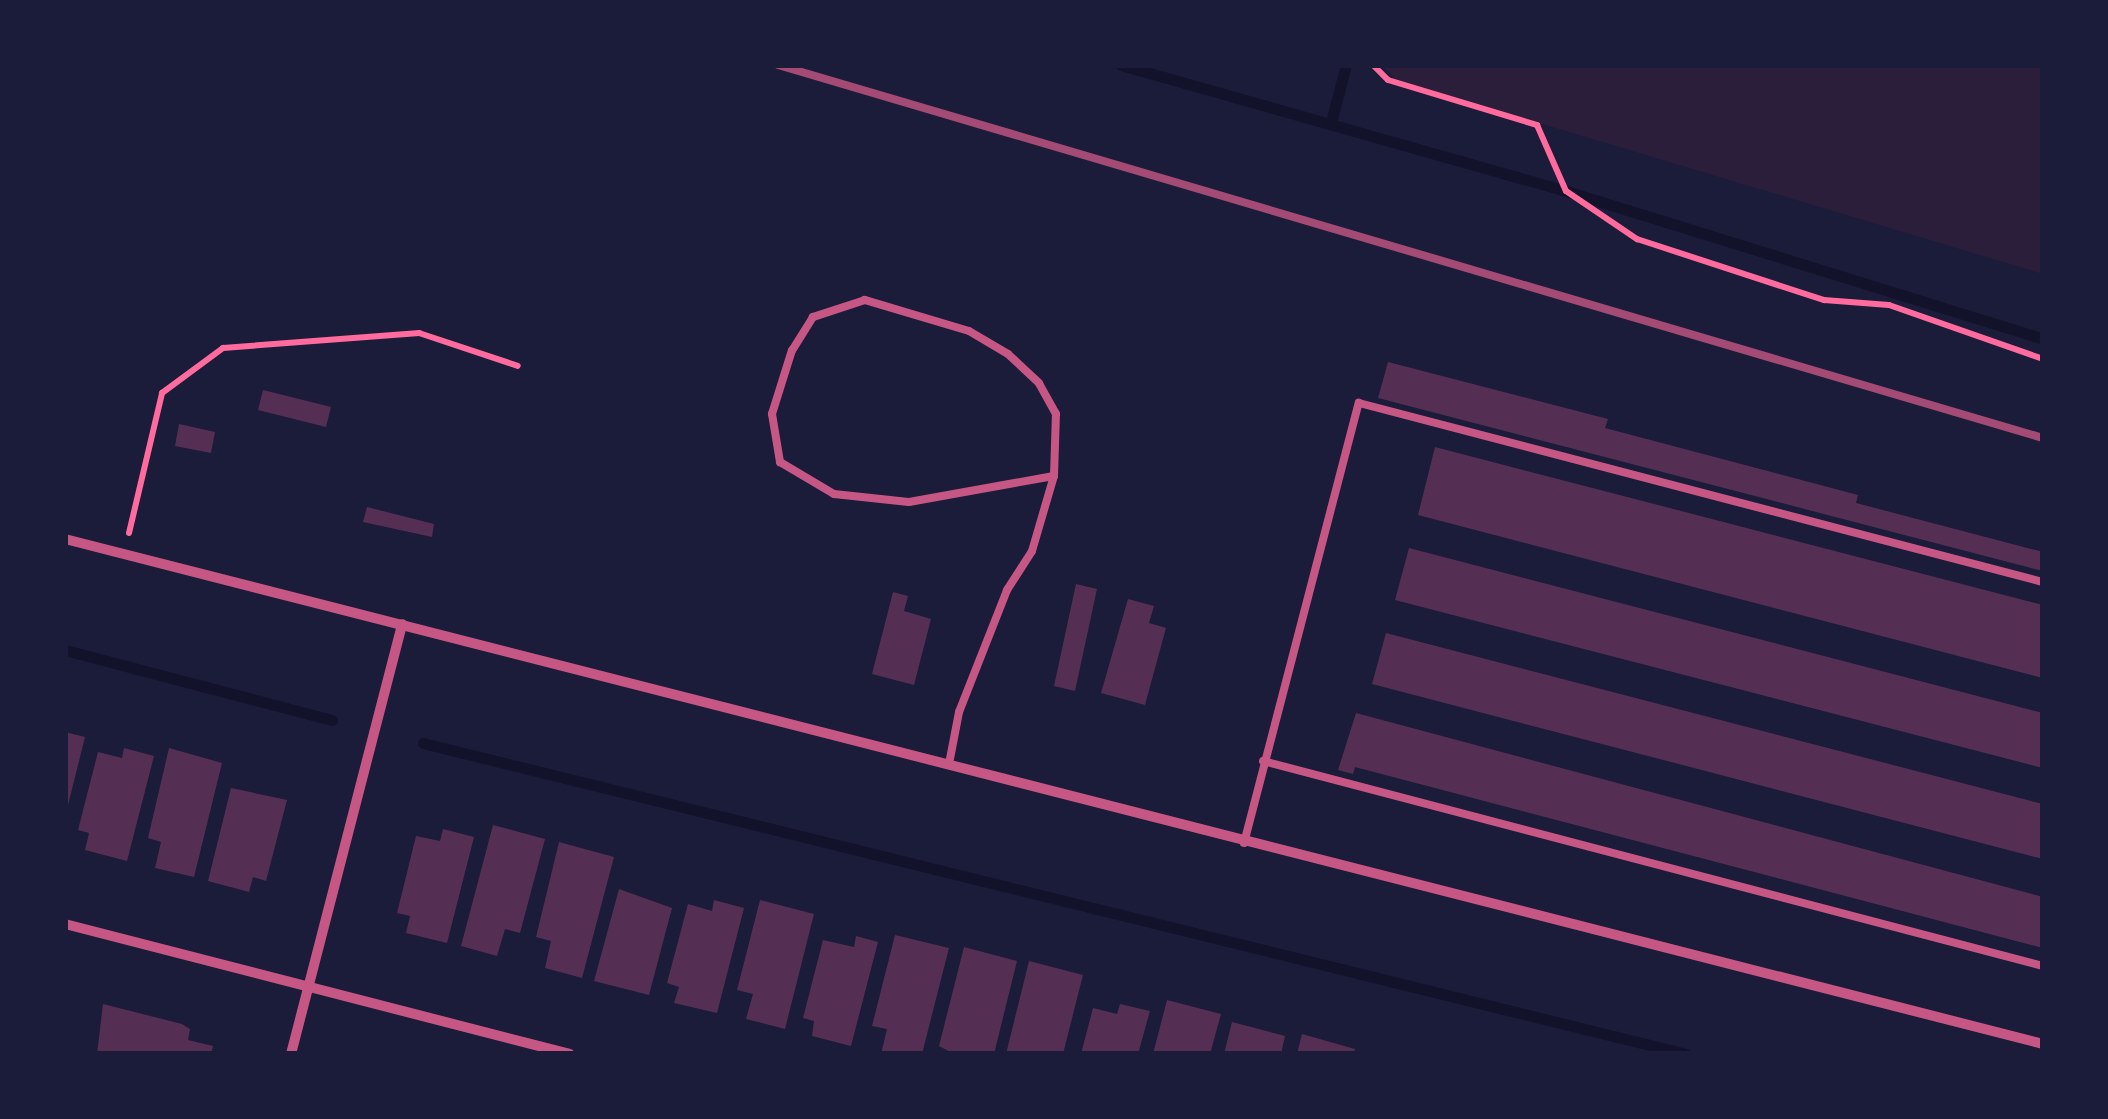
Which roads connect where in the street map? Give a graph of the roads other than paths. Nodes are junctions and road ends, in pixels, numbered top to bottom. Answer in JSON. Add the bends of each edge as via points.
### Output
{"nodes":[{"id":1,"x":1054,"y":476,"type":"junction"},
{"id":2,"x":65,"y":539,"type":"edge"},
{"id":3,"x":2043,"y":582,"type":"edge"},
{"id":4,"x":402,"y":624,"type":"junction"},
{"id":5,"x":1263,"y":761,"type":"junction"},
{"id":6,"x":949,"y":764,"type":"junction"},
{"id":7,"x":1244,"y":843,"type":"junction"},
{"id":8,"x":65,"y":924,"type":"edge"},
{"id":9,"x":2043,"y":966,"type":"edge"},
{"id":10,"x":308,"y":986,"type":"junction"},
{"id":11,"x":2043,"y":1044,"type":"edge"},
{"id":12,"x":291,"y":1054,"type":"edge"},
{"id":13,"x":570,"y":1054,"type":"edge"}],
"edges":[{"from":1,"to":1,"type":"lane","via":[[1056,414],[1039,383],[969,331],[866,300],[813,316],[792,350],[772,414],[780,462],[834,494],[909,502]]},
{"from":1,"to":6,"type":"lane","via":[[1032,550],[1007,590],[959,712]]},
{"from":2,"to":4,"type":"street"},
{"from":3,"to":5,"type":"lane","via":[[1359,403],[1286,696]]},
{"from":4,"to":6,"type":"street"},
{"from":4,"to":10,"type":"street"},
{"from":5,"to":7,"type":"lane"},
{"from":5,"to":9,"type":"lane"},
{"from":6,"to":7,"type":"street"},
{"from":7,"to":11,"type":"street"},
{"from":8,"to":10,"type":"street"},
{"from":10,"to":12,"type":"street"},
{"from":10,"to":13,"type":"street"}]}
